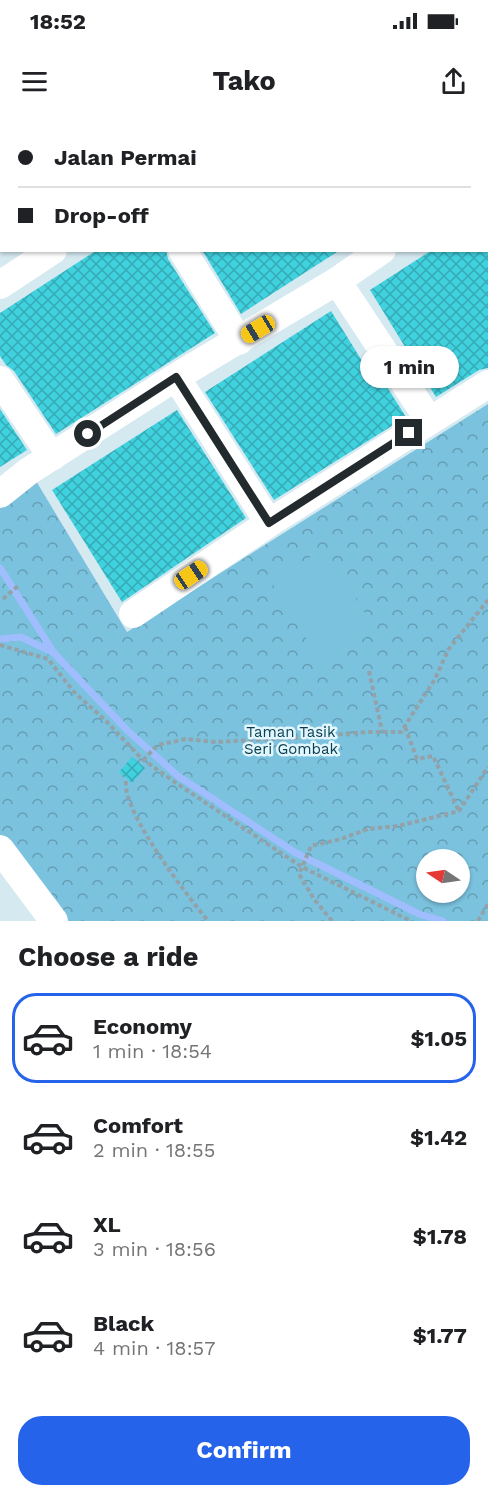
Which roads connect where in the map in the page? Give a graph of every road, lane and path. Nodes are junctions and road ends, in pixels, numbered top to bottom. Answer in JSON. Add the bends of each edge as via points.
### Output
{"nodes":[{"id":1,"x":49,"y":252,"type":"edge"},
{"id":2,"x":183,"y":252,"type":"edge"},
{"id":3,"x":376,"y":252,"type":"edge"},
{"id":4,"x":337,"y":281,"type":"junction"},
{"id":5,"x":0,"y":285,"type":"edge"},
{"id":6,"x":239,"y":341,"type":"junction"},
{"id":7,"x":176,"y":377,"type":"junction"},
{"id":8,"x":0,"y":380,"type":"edge"},
{"id":9,"x":488,"y":384,"type":"edge"},
{"id":10,"x":429,"y":420,"type":"junction"},
{"id":11,"x":52,"y":457,"type":"junction"},
{"id":12,"x":0,"y":494,"type":"edge"},
{"id":13,"x":269,"y":523,"type":"junction"},
{"id":14,"x":19,"y":585,"type":"dead end"},
{"id":15,"x":3,"y":599,"type":"dead end"},
{"id":16,"x":488,"y":600,"type":"edge"},
{"id":17,"x":133,"y":614,"type":"dead end"},
{"id":18,"x":0,"y":645,"type":"edge"},
{"id":19,"x":369,"y":671,"type":"dead end"},
{"id":20,"x":405,"y":728,"type":"junction"},
{"id":21,"x":382,"y":731,"type":"junction"},
{"id":22,"x":142,"y":759,"type":"junction"},
{"id":23,"x":488,"y":767,"type":"edge"},
{"id":24,"x":126,"y":781,"type":"dead end"},
{"id":25,"x":459,"y":811,"type":"junction"},
{"id":26,"x":0,"y":849,"type":"edge"},
{"id":27,"x":303,"y":866,"type":"junction"},
{"id":28,"x":488,"y":904,"type":"edge"},
{"id":29,"x":54,"y":921,"type":"edge"},
{"id":30,"x":208,"y":921,"type":"edge"},
{"id":31,"x":332,"y":921,"type":"edge"},
{"id":32,"x":411,"y":921,"type":"edge"},
{"id":33,"x":478,"y":921,"type":"edge"}],
"edges":[{"from":1,"to":5,"type":"street"},
{"from":2,"to":6,"type":"street"},
{"from":3,"to":4,"type":"street"},
{"from":4,"to":6,"type":"street"},
{"from":4,"to":10,"type":"street"},
{"from":6,"to":7,"type":"street"},
{"from":7,"to":11,"type":"street"},
{"from":7,"to":13,"type":"street"},
{"from":8,"to":11,"type":"street"},
{"from":9,"to":10,"type":"street"},
{"from":10,"to":13,"type":"street"},
{"from":11,"to":12,"type":"street"},
{"from":13,"to":17,"type":"street"},
{"from":14,"to":15,"type":"path"},
{"from":16,"to":20,"type":"path","via":[[448,650]]},
{"from":18,"to":22,"type":"path","via":[[48,659],[74,692]]},
{"from":19,"to":21,"type":"path"},
{"from":20,"to":21,"type":"path","via":[[401,732]]},
{"from":20,"to":25,"type":"path","via":[[417,759],[433,756]]},
{"from":21,"to":22,"type":"path","via":[[216,742],[186,739],[158,745]]},
{"from":22,"to":27,"type":"path"},
{"from":23,"to":25,"type":"path"},
{"from":24,"to":30,"type":"path","via":[[128,798],[142,826],[178,884]]},
{"from":25,"to":27,"type":"path","via":[[311,846]]},
{"from":26,"to":29,"type":"street"},
{"from":27,"to":31,"type":"path","via":[[299,874]]},
{"from":27,"to":32,"type":"path"},
{"from":28,"to":33,"type":"path"}]}
